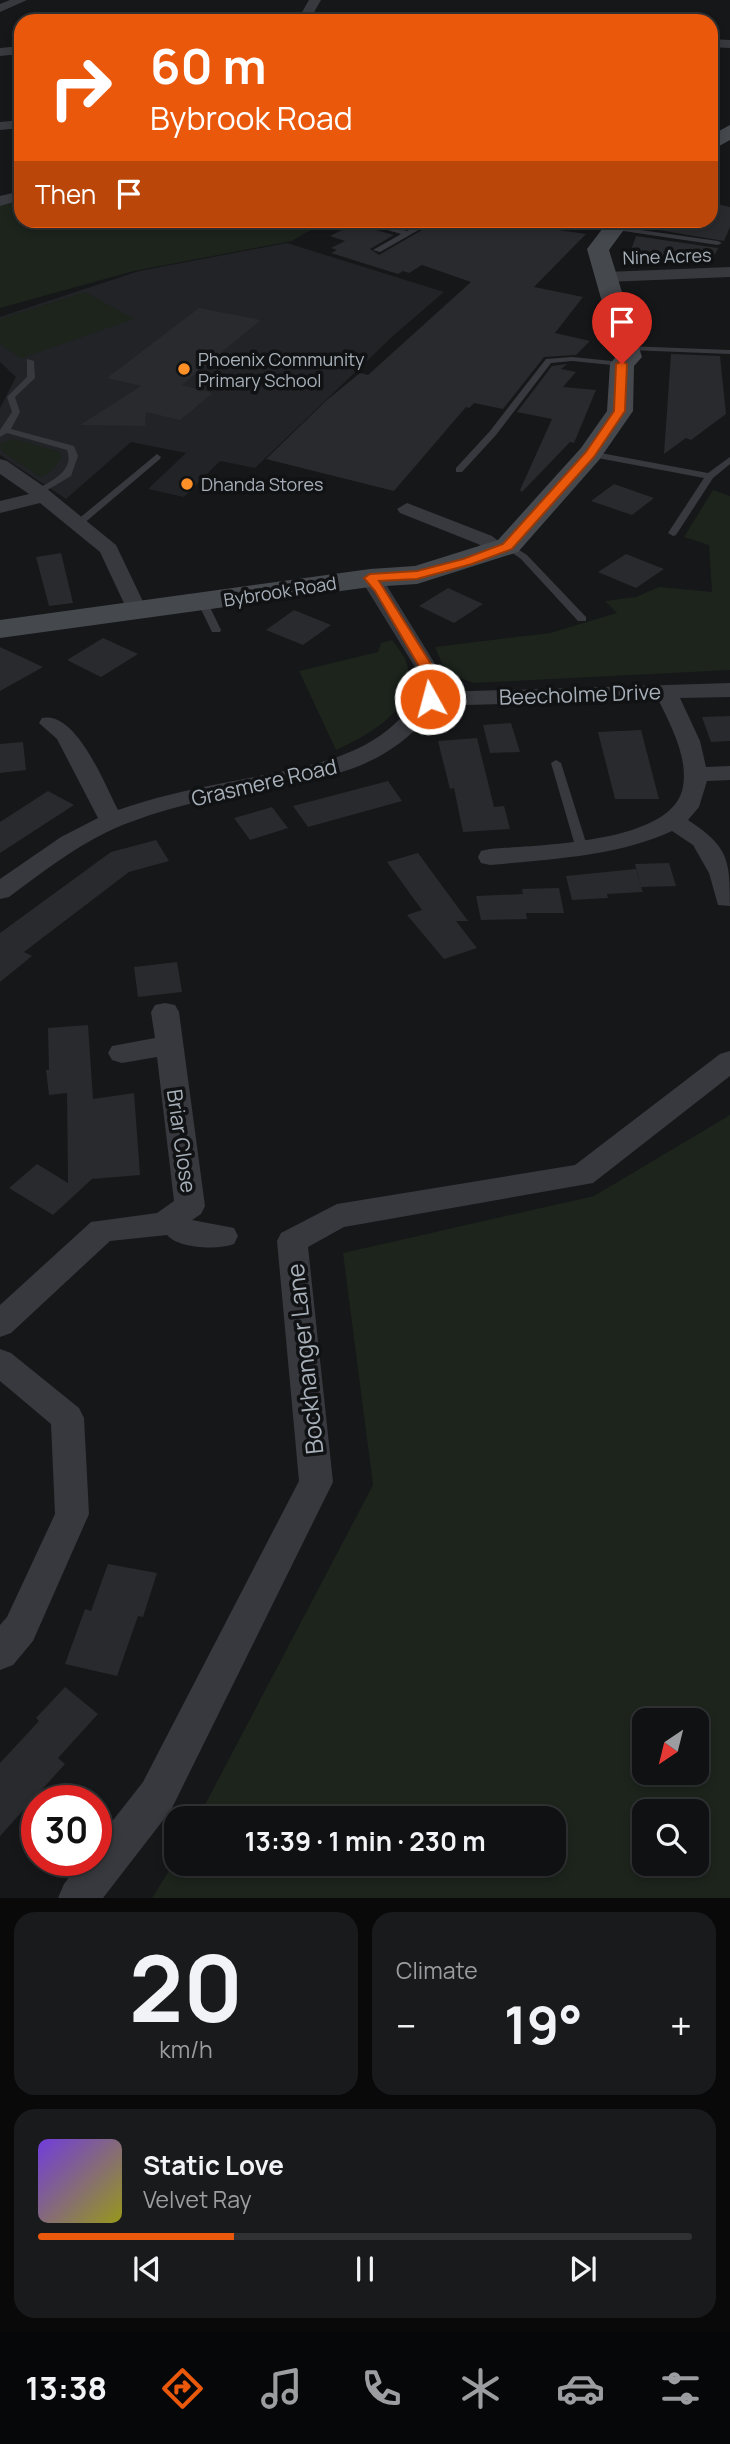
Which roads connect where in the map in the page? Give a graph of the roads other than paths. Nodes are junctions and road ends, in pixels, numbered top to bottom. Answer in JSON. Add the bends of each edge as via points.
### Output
{"nodes":[{"id":1,"x":21,"y":0,"type":"edge"},
{"id":2,"x":0,"y":8,"type":"edge"},
{"id":3,"x":389,"y":228,"type":"edge"},
{"id":4,"x":419,"y":228,"type":"edge"},
{"id":5,"x":615,"y":228,"type":"edge"},
{"id":6,"x":634,"y":228,"type":"edge"},
{"id":7,"x":408,"y":234,"type":"junction"},
{"id":8,"x":718,"y":243,"type":"dead end"},
{"id":9,"x":377,"y":250,"type":"dead end"},
{"id":10,"x":730,"y":272,"type":"edge"},
{"id":11,"x":606,"y":277,"type":"junction"},
{"id":12,"x":730,"y":352,"type":"edge"},
{"id":13,"x":625,"y":356,"type":"junction"},
{"id":14,"x":30,"y":361,"type":"dead end"},
{"id":15,"x":3,"y":432,"type":"edge"},
{"id":16,"x":590,"y":454,"type":"junction"},
{"id":17,"x":158,"y":457,"type":"dead end"},
{"id":18,"x":730,"y":460,"type":"edge"},
{"id":19,"x":0,"y":465,"type":"edge"},
{"id":20,"x":459,"y":470,"type":"dead end"},
{"id":21,"x":710,"y":476,"type":"junction"},
{"id":22,"x":41,"y":494,"type":"junction"},
{"id":23,"x":0,"y":507,"type":"edge"},
{"id":24,"x":407,"y":509,"type":"dead end"},
{"id":25,"x":79,"y":523,"type":"junction"},
{"id":26,"x":673,"y":533,"type":"dead end"},
{"id":27,"x":504,"y":548,"type":"junction"},
{"id":28,"x":370,"y":578,"type":"junction"},
{"id":29,"x":202,"y":603,"type":"junction"},
{"id":30,"x":137,"y":612,"type":"junction"},
{"id":31,"x":582,"y":619,"type":"dead end"},
{"id":32,"x":0,"y":629,"type":"edge"},
{"id":33,"x":216,"y":630,"type":"dead end"},
{"id":34,"x":730,"y":690,"type":"edge"},
{"id":35,"x":666,"y":692,"type":"junction"},
{"id":36,"x":430,"y":699,"type":"junction"},
{"id":37,"x":50,"y":723,"type":"dead end"},
{"id":38,"x":555,"y":763,"type":"dead end"},
{"id":39,"x":730,"y":773,"type":"edge"},
{"id":40,"x":697,"y":774,"type":"junction"},
{"id":41,"x":112,"y":821,"type":"junction"},
{"id":42,"x":674,"y":821,"type":"junction"},
{"id":43,"x":582,"y":849,"type":"junction"},
{"id":44,"x":489,"y":857,"type":"dead end"},
{"id":45,"x":726,"y":873,"type":"edge"},
{"id":46,"x":0,"y":891,"type":"edge"},
{"id":47,"x":727,"y":900,"type":"dead end"},
{"id":48,"x":165,"y":1012,"type":"dead end"},
{"id":49,"x":169,"y":1045,"type":"junction"},
{"id":50,"x":122,"y":1053,"type":"dead end"},
{"id":51,"x":730,"y":1061,"type":"edge"},
{"id":52,"x":172,"y":1219,"type":"junction"},
{"id":53,"x":223,"y":1236,"type":"dead end"},
{"id":54,"x":0,"y":1324,"type":"edge"},
{"id":55,"x":0,"y":1362,"type":"edge"},
{"id":56,"x":0,"y":1653,"type":"edge"},
{"id":57,"x":78,"y":1898,"type":"edge"}],
"edges":[{"from":1,"to":2,"type":"street"},
{"from":3,"to":7,"type":"lane"},
{"from":4,"to":7,"type":"lane"},
{"from":5,"to":11,"type":"street","via":[[598,248]]},
{"from":6,"to":8,"type":"lane"},
{"from":7,"to":9,"type":"lane"},
{"from":10,"to":11,"type":"street","name":"Nine Acres"},
{"from":11,"to":13,"type":"street"},
{"from":12,"to":13,"type":"lane"},
{"from":13,"to":16,"type":"street","via":[[620,411]]},
{"from":13,"to":20,"type":"lane","via":[[549,361]]},
{"from":14,"to":15,"type":"lane","via":[[31,378],[11,397],[16,412]]},
{"from":15,"to":22,"type":"lane","via":[[71,448],[74,456],[68,474]]},
{"from":16,"to":21,"type":"lane"},
{"from":16,"to":27,"type":"street"},
{"from":17,"to":25,"type":"lane"},
{"from":18,"to":21,"type":"lane"},
{"from":19,"to":22,"type":"street"},
{"from":21,"to":26,"type":"lane"},
{"from":22,"to":23,"type":"street"},
{"from":22,"to":25,"type":"street"},
{"from":24,"to":27,"type":"street"},
{"from":25,"to":30,"type":"street","via":[[110,549]]},
{"from":27,"to":28,"type":"street","name":"Bybrook Road","via":[[417,575]]},
{"from":27,"to":31,"type":"lane","via":[[524,556]]},
{"from":28,"to":29,"type":"street","name":"Bybrook Road"},
{"from":28,"to":36,"type":"street","via":[[434,680]]},
{"from":29,"to":30,"type":"street","name":"Bybrook Road"},
{"from":29,"to":33,"type":"lane"},
{"from":30,"to":32,"type":"street","name":"Bybrook Road"},
{"from":34,"to":35,"type":"street","name":"Beecholme Drive"},
{"from":35,"to":36,"type":"street","name":"Beecholme Drive"},
{"from":35,"to":40,"type":"street","via":[[693,752]]},
{"from":36,"to":41,"type":"street","name":"Grasmere Road","via":[[406,727],[334,767],[155,806]]},
{"from":37,"to":41,"type":"street","via":[[66,735]]},
{"from":38,"to":43,"type":"lane"},
{"from":39,"to":40,"type":"street"},
{"from":40,"to":42,"type":"street","via":[[692,800]]},
{"from":41,"to":46,"type":"street","name":"Grasmere Road","via":[[70,843]]},
{"from":42,"to":43,"type":"street","via":[[642,835]]},
{"from":42,"to":45,"type":"street","via":[[702,840]]},
{"from":43,"to":44,"type":"street"},
{"from":45,"to":47,"type":"street"},
{"from":48,"to":49,"type":"street","name":"Briar Close"},
{"from":49,"to":50,"type":"street"},
{"from":49,"to":52,"type":"street","name":"Briar Close","via":[[190,1206]]},
{"from":51,"to":57,"type":"street","name":"Bockhanger Lane","via":[[583,1175],[337,1216],[292,1241],[316,1482],[157,1796]]},
{"from":52,"to":53,"type":"street","via":[[182,1231]]},
{"from":52,"to":54,"type":"street","name":"Briar Close","via":[[164,1224],[103,1230]]},
{"from":55,"to":56,"type":"street","via":[[67,1418],[72,1514],[20,1629]]}]}
